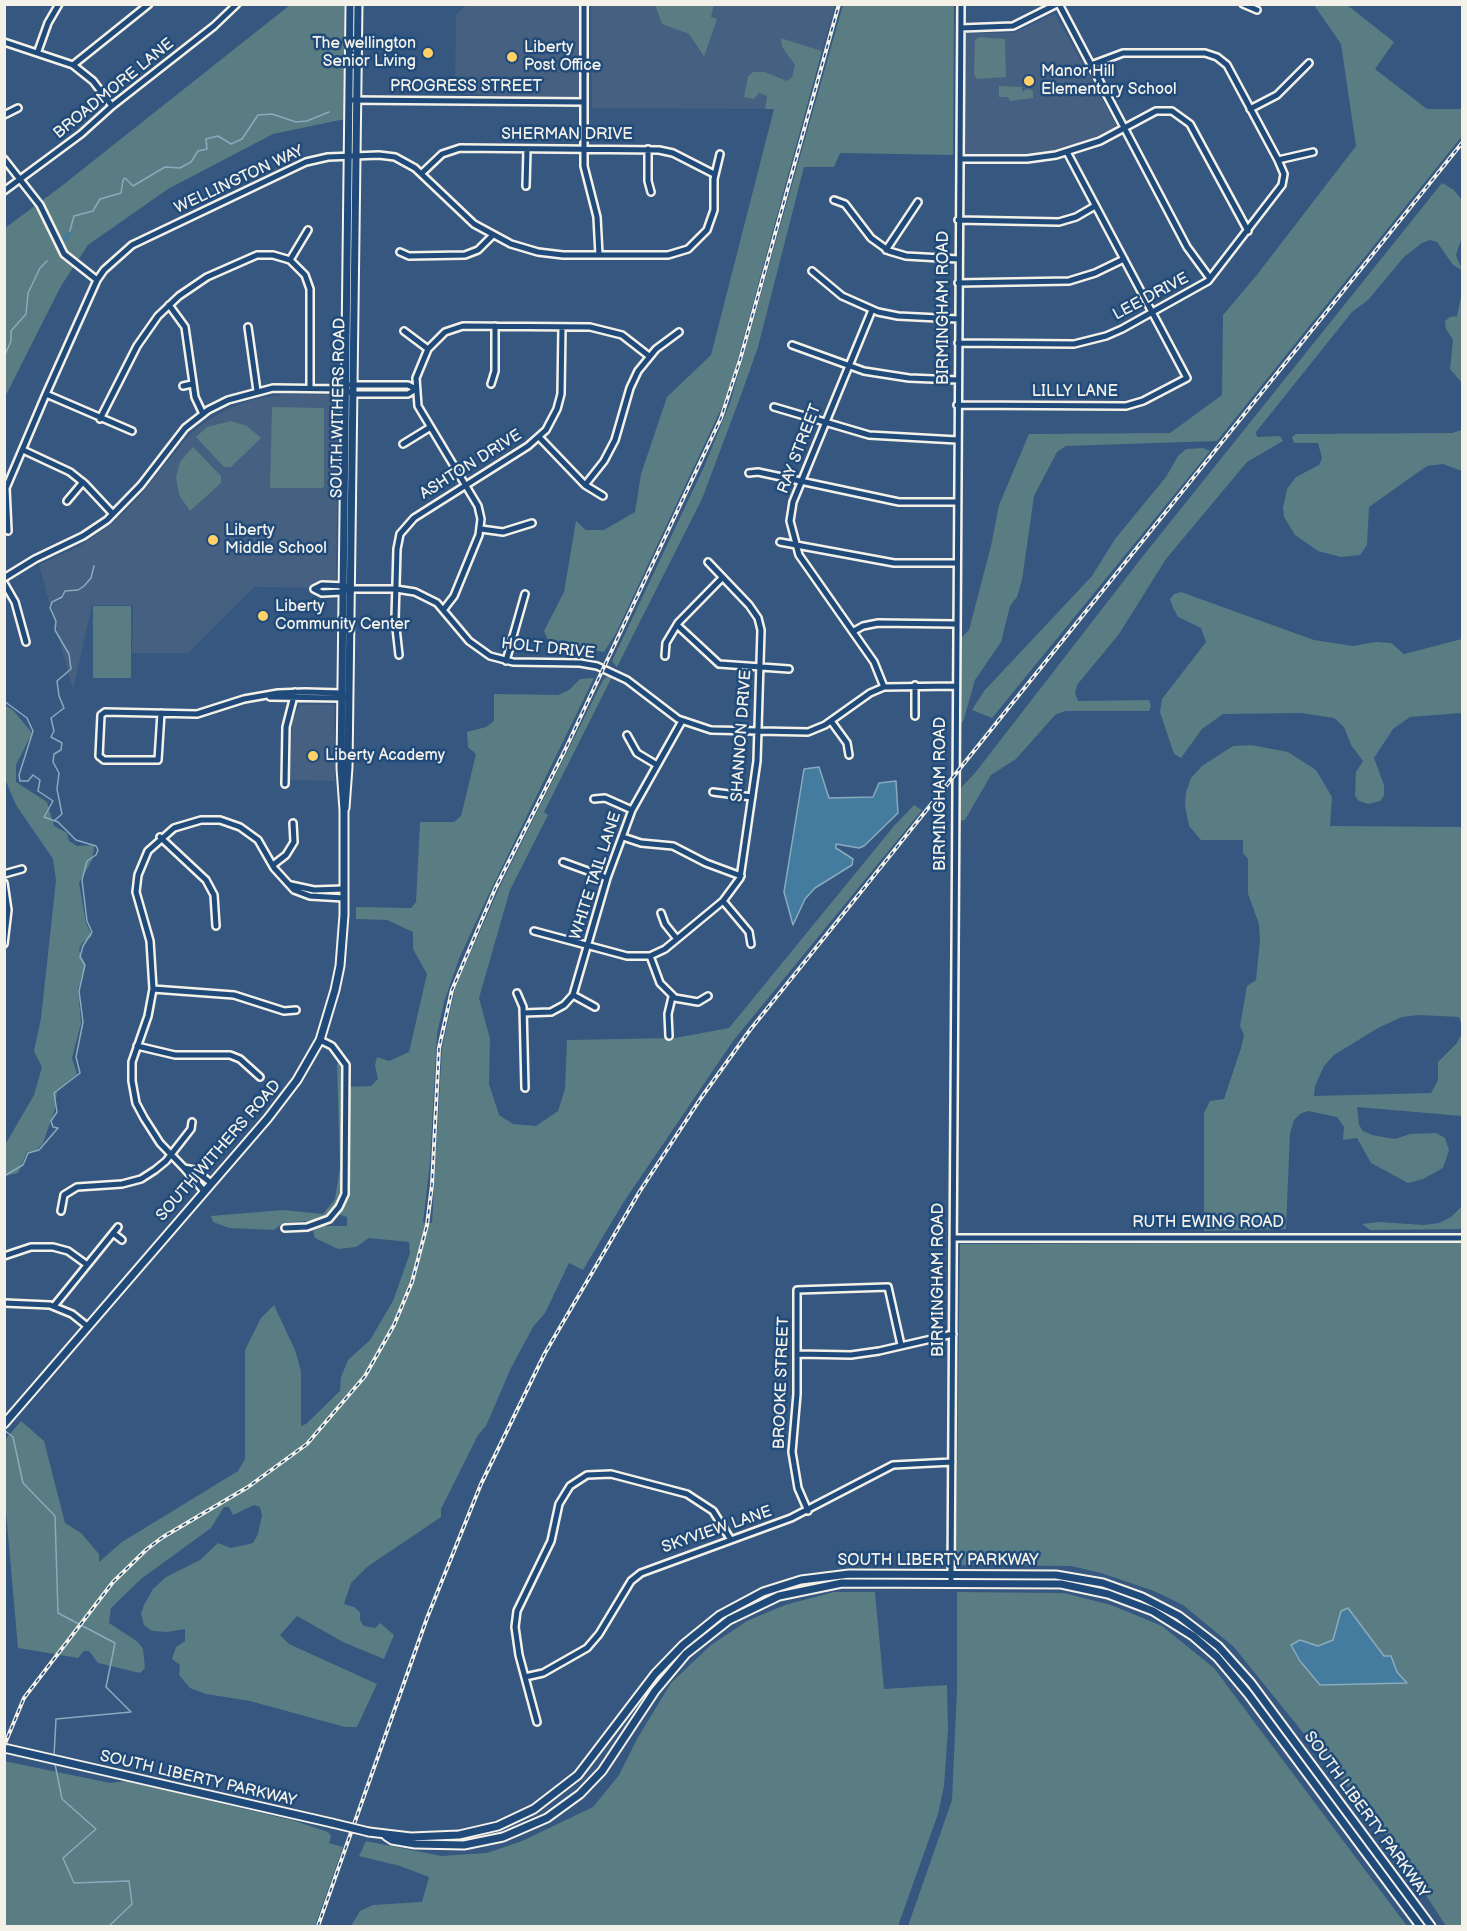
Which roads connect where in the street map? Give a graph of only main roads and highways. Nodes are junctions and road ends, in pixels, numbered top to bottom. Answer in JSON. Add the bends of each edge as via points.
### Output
{"nodes":[{"id":1,"x":350,"y":4,"type":"edge"},
{"id":2,"x":358,"y":4,"type":"edge"},
{"id":3,"x":353,"y":100,"type":"junction"},
{"id":4,"x":352,"y":157,"type":"junction"},
{"id":5,"x":344,"y":697,"type":"junction"},
{"id":6,"x":4,"y":1424,"type":"edge"},
{"id":7,"x":4,"y":1748,"type":"edge"},
{"id":8,"x":386,"y":1836,"type":"junction"},
{"id":9,"x":1420,"y":1926,"type":"edge"},
{"id":10,"x":1431,"y":1926,"type":"edge"}],
"edges":[{"from":1,"to":3,"type":"main road","name":"SOUTH WITHERS ROAD"},
{"from":2,"to":3,"type":"main road","name":"SOUTH WITHERS ROAD"},
{"from":3,"to":4,"type":"main road","name":"SOUTH WITHERS ROAD"},
{"from":4,"to":5,"type":"main road","name":"SOUTH WITHERS ROAD","via":[[344,389]]},
{"from":4,"to":5,"type":"main road","name":"SOUTH WITHERS ROAD","via":[[353,394]]},
{"from":5,"to":6,"type":"main road","name":"SOUTH WITHERS ROAD","via":[[347,800],[340,966],[320,1040],[268,1119]]},
{"from":7,"to":8,"type":"main road","name":"SOUTH LIBERTY PARKWAY","bridge":true},
{"from":8,"to":9,"type":"main road","name":"SOUTH LIBERTY PARKWAY","via":[[423,1845],[464,1845],[503,1837],[547,1818],[580,1794],[602,1771],[655,1691],[686,1654],[729,1620],[764,1602],[825,1585],[1045,1584],[1092,1589],[1153,1611],[1193,1636],[1217,1657]]},
{"from":8,"to":10,"type":"main road","name":"SOUTH LIBERTY PARKWAY","via":[[474,1833],[513,1820],[541,1805],[583,1769],[655,1674],[683,1645],[720,1615],[755,1596],[801,1580],[833,1575],[1047,1574],[1096,1581],[1150,1600],[1199,1630],[1236,1663]]}]}
